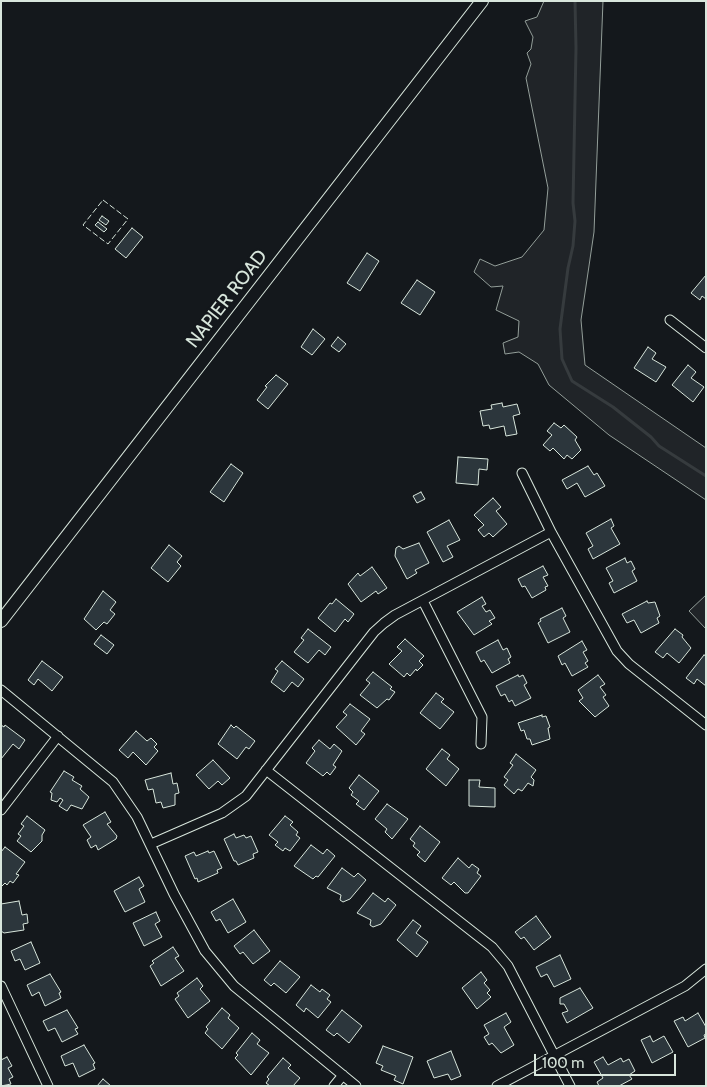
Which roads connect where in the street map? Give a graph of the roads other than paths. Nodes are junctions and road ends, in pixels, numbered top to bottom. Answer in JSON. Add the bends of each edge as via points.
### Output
{"nodes":[{"id":1,"x":482,"y":1,"type":"edge"},
{"id":2,"x":670,"y":320,"type":"dead end"},
{"id":3,"x":706,"y":348,"type":"edge"},
{"id":4,"x":522,"y":473,"type":"dead end"},
{"id":5,"x":551,"y":532,"type":"junction"},
{"id":6,"x":422,"y":601,"type":"junction"},
{"id":7,"x":1,"y":621,"type":"edge"},
{"id":8,"x":1,"y":690,"type":"edge"},
{"id":9,"x":706,"y":725,"type":"edge"},
{"id":10,"x":58,"y":736,"type":"junction"},
{"id":11,"x":481,"y":744,"type":"dead end"},
{"id":12,"x":266,"y":770,"type":"junction"},
{"id":13,"x":1,"y":810,"type":"edge"},
{"id":14,"x":151,"y":844,"type":"junction"},
{"id":15,"x":706,"y":969,"type":"edge"},
{"id":16,"x":1,"y":986,"type":"edge"},
{"id":17,"x":555,"y":1055,"type":"junction"},
{"id":18,"x":342,"y":1075,"type":"junction"},
{"id":19,"x":48,"y":1086,"type":"edge"},
{"id":20,"x":334,"y":1086,"type":"edge"},
{"id":21,"x":356,"y":1086,"type":"edge"},
{"id":22,"x":497,"y":1086,"type":"edge"},
{"id":23,"x":570,"y":1086,"type":"edge"}],
"edges":[{"from":1,"to":7,"type":"street","name":"NAPIER ROAD"},
{"from":2,"to":3,"type":"street"},
{"from":4,"to":5,"type":"street"},
{"from":5,"to":6,"type":"street"},
{"from":5,"to":9,"type":"street","via":[[617,652]]},
{"from":6,"to":11,"type":"street","via":[[482,717]]},
{"from":6,"to":12,"type":"street","via":[[395,615],[374,632]]},
{"from":8,"to":10,"type":"street"},
{"from":10,"to":13,"type":"street"},
{"from":10,"to":14,"type":"street","via":[[113,782]]},
{"from":12,"to":14,"type":"street","via":[[233,807]]},
{"from":12,"to":17,"type":"street","via":[[492,947],[508,966]]},
{"from":14,"to":18,"type":"street","via":[[205,951],[234,986]]},
{"from":15,"to":17,"type":"street","via":[[685,986]]},
{"from":16,"to":19,"type":"street"},
{"from":17,"to":22,"type":"street"},
{"from":17,"to":23,"type":"street"},
{"from":18,"to":20,"type":"street"},
{"from":18,"to":21,"type":"street"}]}
